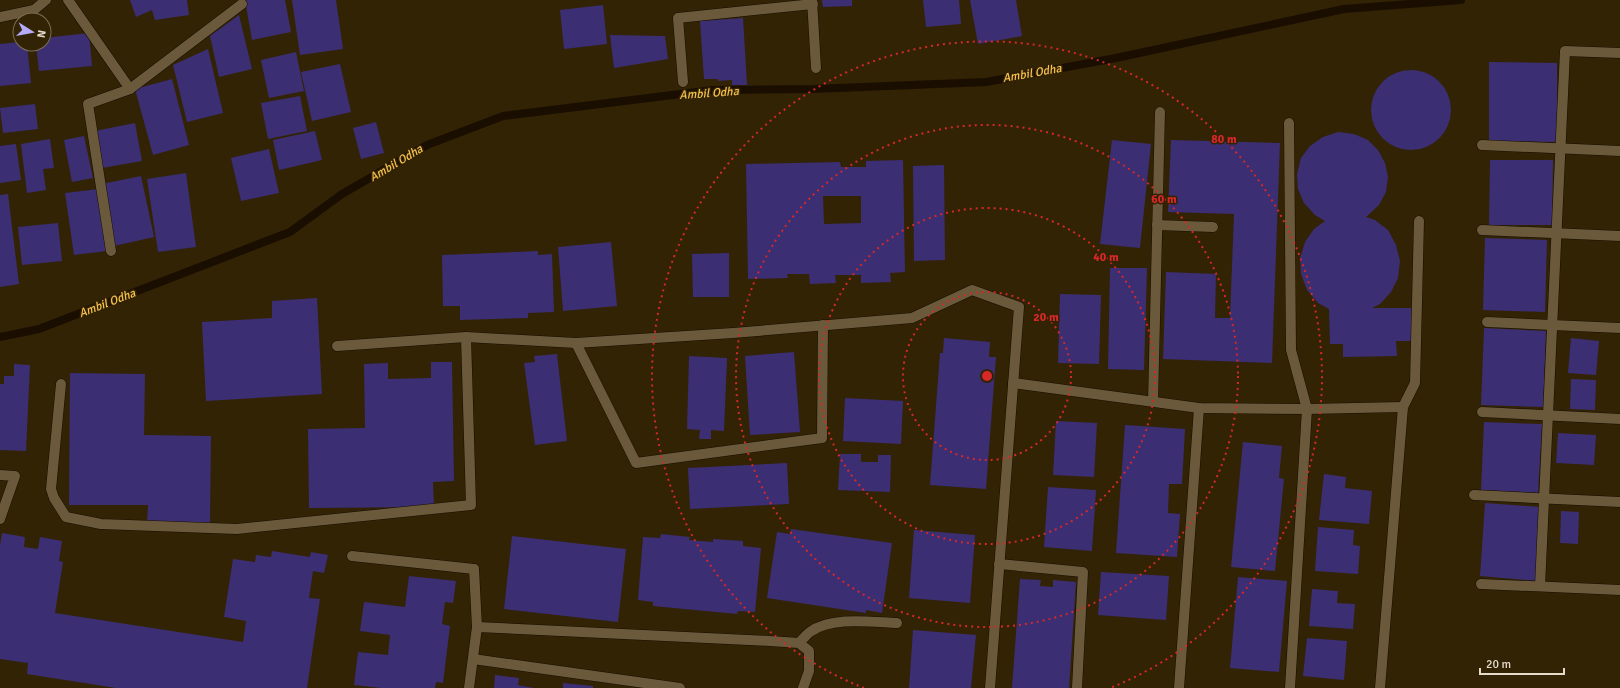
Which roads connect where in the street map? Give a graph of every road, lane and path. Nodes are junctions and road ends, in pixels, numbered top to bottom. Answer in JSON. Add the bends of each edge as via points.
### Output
{"nodes":[{"id":1,"x":46,"y":0,"type":"edge"},
{"id":2,"x":68,"y":0,"type":"edge"},
{"id":3,"x":812,"y":2,"type":"edge"},
{"id":4,"x":242,"y":4,"type":"dead end"},
{"id":5,"x":0,"y":18,"type":"edge"},
{"id":6,"x":1620,"y":53,"type":"edge"},
{"id":7,"x":816,"y":68,"type":"dead end"},
{"id":8,"x":683,"y":82,"type":"dead end"},
{"id":9,"x":130,"y":89,"type":"junction"},
{"id":10,"x":1160,"y":112,"type":"dead end"},
{"id":11,"x":1290,"y":124,"type":"dead end"},
{"id":12,"x":1482,"y":145,"type":"dead end"},
{"id":13,"x":1560,"y":148,"type":"junction"},
{"id":14,"x":1620,"y":151,"type":"edge"},
{"id":15,"x":1419,"y":221,"type":"dead end"},
{"id":16,"x":1157,"y":225,"type":"junction"},
{"id":17,"x":1213,"y":227,"type":"dead end"},
{"id":18,"x":1482,"y":230,"type":"dead end"},
{"id":19,"x":1557,"y":233,"type":"junction"},
{"id":20,"x":1620,"y":236,"type":"edge"},
{"id":21,"x":111,"y":251,"type":"dead end"},
{"id":22,"x":1487,"y":322,"type":"dead end"},
{"id":23,"x":823,"y":325,"type":"junction"},
{"id":24,"x":1553,"y":325,"type":"junction"},
{"id":25,"x":1620,"y":328,"type":"edge"},
{"id":26,"x":466,"y":337,"type":"junction"},
{"id":27,"x":576,"y":343,"type":"junction"},
{"id":28,"x":337,"y":346,"type":"dead end"},
{"id":29,"x":1013,"y":383,"type":"junction"},
{"id":30,"x":61,"y":384,"type":"dead end"},
{"id":31,"x":1153,"y":402,"type":"junction"},
{"id":32,"x":1402,"y":407,"type":"junction"},
{"id":33,"x":1199,"y":408,"type":"junction"},
{"id":34,"x":1307,"y":410,"type":"junction"},
{"id":35,"x":1482,"y":412,"type":"dead end"},
{"id":36,"x":1548,"y":415,"type":"junction"},
{"id":37,"x":1620,"y":419,"type":"edge"},
{"id":38,"x":0,"y":475,"type":"edge"},
{"id":39,"x":1474,"y":495,"type":"dead end"},
{"id":40,"x":1544,"y":498,"type":"junction"},
{"id":41,"x":1620,"y":502,"type":"edge"},
{"id":42,"x":0,"y":519,"type":"edge"},
{"id":43,"x":352,"y":556,"type":"dead end"},
{"id":44,"x":999,"y":564,"type":"junction"},
{"id":45,"x":1482,"y":584,"type":"dead end"},
{"id":46,"x":1540,"y":586,"type":"junction"},
{"id":47,"x":1620,"y":590,"type":"edge"},
{"id":48,"x":897,"y":623,"type":"dead end"},
{"id":49,"x":477,"y":627,"type":"junction"},
{"id":50,"x":799,"y":643,"type":"junction"},
{"id":51,"x":473,"y":659,"type":"junction"},
{"id":52,"x":469,"y":688,"type":"edge"},
{"id":53,"x":680,"y":688,"type":"edge"},
{"id":54,"x":803,"y":688,"type":"edge"},
{"id":55,"x":990,"y":688,"type":"edge"},
{"id":56,"x":1077,"y":688,"type":"edge"},
{"id":57,"x":1179,"y":688,"type":"edge"},
{"id":58,"x":1290,"y":688,"type":"edge"},
{"id":59,"x":1380,"y":688,"type":"edge"}],
"edges":[{"from":1,"to":5,"type":"street","via":[[34,10]]},
{"from":2,"to":9,"type":"street"},
{"from":3,"to":7,"type":"street"},
{"from":3,"to":8,"type":"street","via":[[678,18]]},
{"from":4,"to":9,"type":"street"},
{"from":6,"to":13,"type":"street","via":[[1565,51]]},
{"from":9,"to":21,"type":"street","via":[[88,104]]},
{"from":10,"to":16,"type":"street"},
{"from":11,"to":34,"type":"street","via":[[1291,350]]},
{"from":12,"to":13,"type":"street"},
{"from":13,"to":14,"type":"street"},
{"from":13,"to":19,"type":"street"},
{"from":15,"to":32,"type":"street","via":[[1415,383]]},
{"from":16,"to":17,"type":"street"},
{"from":16,"to":31,"type":"street"},
{"from":18,"to":19,"type":"street"},
{"from":19,"to":20,"type":"street"},
{"from":19,"to":24,"type":"street"},
{"from":22,"to":24,"type":"street"},
{"from":23,"to":27,"type":"street"},
{"from":23,"to":27,"type":"street","via":[[822,438],[636,463]]},
{"from":23,"to":29,"type":"street","via":[[912,318],[972,290],[1018,307]]},
{"from":24,"to":25,"type":"street"},
{"from":24,"to":36,"type":"street"},
{"from":26,"to":27,"type":"street"},
{"from":26,"to":28,"type":"street"},
{"from":26,"to":30,"type":"street","via":[[471,505],[237,529],[101,524],[66,517],[51,489]]},
{"from":29,"to":31,"type":"street"},
{"from":29,"to":44,"type":"street"},
{"from":31,"to":33,"type":"street"},
{"from":32,"to":34,"type":"street"},
{"from":32,"to":59,"type":"street"},
{"from":33,"to":34,"type":"street"},
{"from":33,"to":57,"type":"street"},
{"from":34,"to":58,"type":"street"},
{"from":35,"to":36,"type":"street"},
{"from":36,"to":37,"type":"street"},
{"from":36,"to":40,"type":"street"},
{"from":38,"to":42,"type":"street","via":[[15,476]]},
{"from":39,"to":40,"type":"street"},
{"from":40,"to":41,"type":"street"},
{"from":40,"to":46,"type":"street"},
{"from":43,"to":49,"type":"street","via":[[474,569]]},
{"from":44,"to":55,"type":"street"},
{"from":44,"to":56,"type":"street","via":[[1083,572]]},
{"from":45,"to":46,"type":"street"},
{"from":46,"to":47,"type":"street"},
{"from":48,"to":50,"type":"street","via":[[830,623],[811,631]]},
{"from":49,"to":50,"type":"street"},
{"from":49,"to":51,"type":"street"},
{"from":50,"to":54,"type":"street","via":[[809,651],[809,671]]},
{"from":51,"to":52,"type":"street"},
{"from":51,"to":53,"type":"street"}]}
